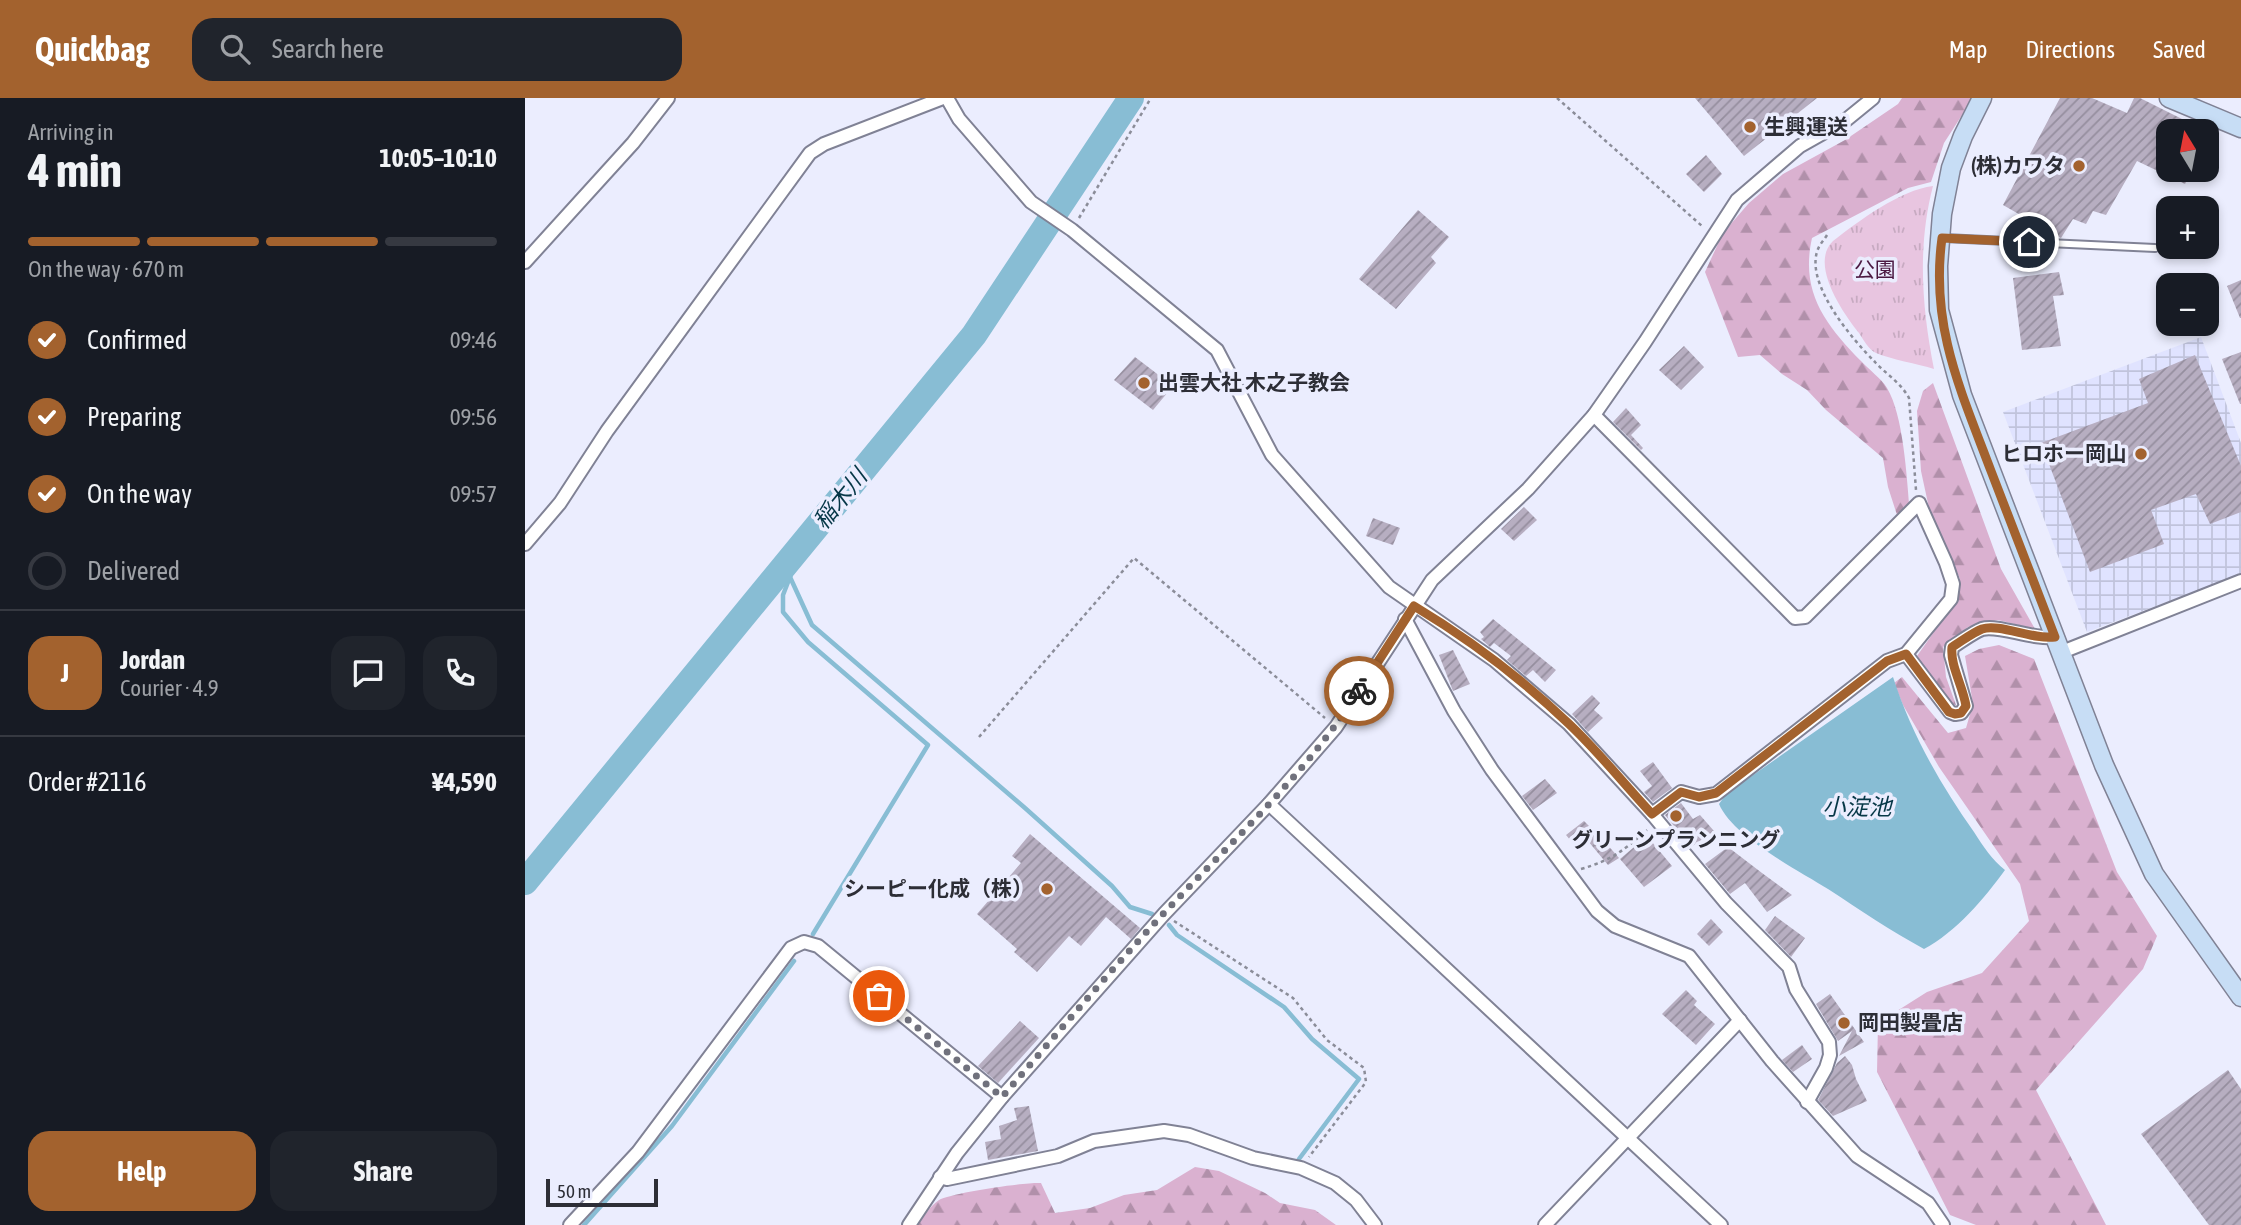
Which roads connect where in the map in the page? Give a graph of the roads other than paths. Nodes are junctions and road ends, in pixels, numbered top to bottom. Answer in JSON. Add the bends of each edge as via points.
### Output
{"nodes":[{"id":1,"x":668,"y":98,"type":"edge"},
{"id":2,"x":945,"y":98,"type":"edge"},
{"id":3,"x":1873,"y":98,"type":"edge"},
{"id":4,"x":1982,"y":98,"type":"edge"},
{"id":5,"x":2169,"y":98,"type":"edge"},
{"id":6,"x":2241,"y":128,"type":"edge"},
{"id":7,"x":1942,"y":238,"type":"junction"},
{"id":8,"x":2155,"y":248,"type":"dead end"},
{"id":9,"x":525,"y":262,"type":"edge"},
{"id":10,"x":1594,"y":415,"type":"junction"},
{"id":11,"x":525,"y":544,"type":"edge"},
{"id":12,"x":2241,"y":582,"type":"edge"},
{"id":13,"x":1414,"y":606,"type":"junction"},
{"id":14,"x":1405,"y":619,"type":"junction"},
{"id":15,"x":2058,"y":644,"type":"junction"},
{"id":16,"x":1906,"y":654,"type":"junction"},
{"id":17,"x":1269,"y":804,"type":"junction"},
{"id":18,"x":1654,"y":818,"type":"junction"},
{"id":19,"x":2241,"y":997,"type":"edge"},
{"id":20,"x":1740,"y":1020,"type":"junction"},
{"id":21,"x":1002,"y":1097,"type":"junction"},
{"id":22,"x":1807,"y":1102,"type":"junction"},
{"id":23,"x":1629,"y":1138,"type":"junction"},
{"id":24,"x":940,"y":1177,"type":"junction"},
{"id":25,"x":570,"y":1225,"type":"edge"},
{"id":26,"x":909,"y":1225,"type":"edge"},
{"id":27,"x":1375,"y":1225,"type":"edge"},
{"id":28,"x":1545,"y":1225,"type":"edge"},
{"id":29,"x":1721,"y":1225,"type":"edge"},
{"id":30,"x":1943,"y":1225,"type":"edge"}],
"edges":[{"from":1,"to":9,"type":"street"},
{"from":2,"to":11,"type":"street","via":[[810,153]]},
{"from":2,"to":13,"type":"street","via":[[1031,202],[1072,230],[1217,350],[1272,455],[1389,587]]},
{"from":3,"to":10,"type":"street","via":[[1846,120],[1800,146],[1737,200]]},
{"from":4,"to":7,"type":"street","via":[[1951,168]]},
{"from":5,"to":6,"type":"street"},
{"from":7,"to":8,"type":"lane"},
{"from":7,"to":15,"type":"street","via":[[1939,310],[1949,352]]},
{"from":10,"to":13,"type":"street","via":[[1528,489],[1432,580]]},
{"from":10,"to":16,"type":"street","via":[[1795,618],[1805,617],[1919,503],[1953,584],[1951,599]]},
{"from":12,"to":15,"type":"street"},
{"from":13,"to":14,"type":"street"},
{"from":13,"to":18,"type":"street","via":[[1494,660],[1569,723]]},
{"from":14,"to":17,"type":"street","via":[[1336,727]]},
{"from":14,"to":20,"type":"street","via":[[1492,770],[1597,911],[1615,926],[1689,956]]},
{"from":15,"to":16,"type":"street","via":[[1992,628],[1952,647],[1966,706],[1955,714]]},
{"from":15,"to":19,"type":"street","via":[[2104,765],[2154,874]]},
{"from":16,"to":18,"type":"street","via":[[1887,661],[1716,793],[1699,797],[1681,792]]},
{"from":17,"to":21,"type":"street","via":[[1164,914]]},
{"from":17,"to":23,"type":"street"},
{"from":18,"to":22,"type":"street","via":[[1726,903],[1789,967],[1829,1042],[1826,1068]]},
{"from":20,"to":22,"type":"street"},
{"from":20,"to":23,"type":"street"},
{"from":21,"to":24,"type":"street"},
{"from":21,"to":25,"type":"street","via":[[818,946],[804,942],[791,948],[638,1152]]},
{"from":22,"to":30,"type":"street","via":[[1857,1156],[1929,1203]]},
{"from":23,"to":28,"type":"street"},
{"from":23,"to":29,"type":"street"},
{"from":24,"to":26,"type":"street"},
{"from":24,"to":27,"type":"street","via":[[1058,1156],[1094,1141],[1164,1131],[1301,1168],[1335,1183]]}]}
